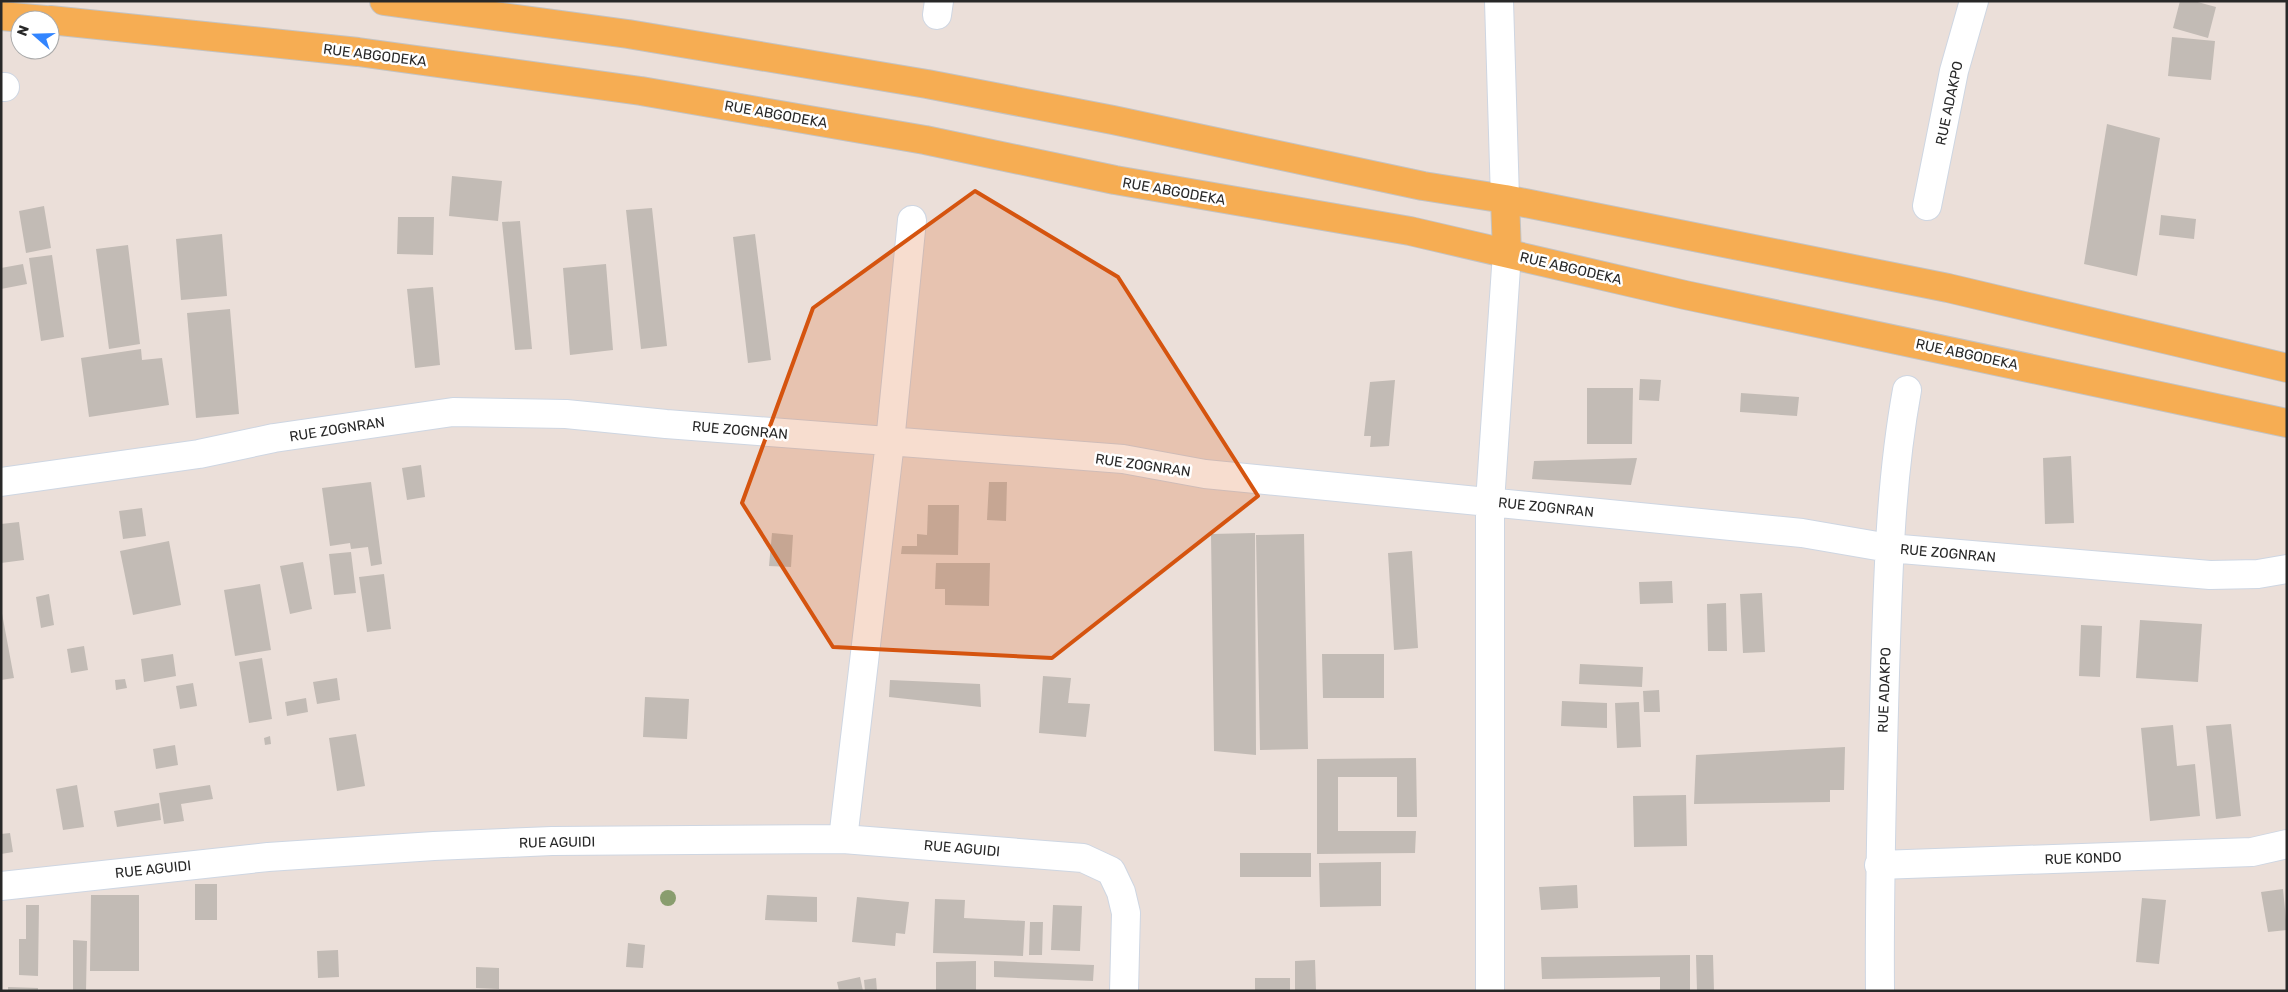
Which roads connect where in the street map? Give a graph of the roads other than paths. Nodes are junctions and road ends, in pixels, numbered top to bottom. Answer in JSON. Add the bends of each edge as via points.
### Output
{"nodes":[{"id":1,"x":384,"y":1,"type":"edge"},
{"id":2,"x":1499,"y":1,"type":"edge"},
{"id":3,"x":1974,"y":1,"type":"edge"},
{"id":4,"x":60,"y":21,"type":"edge"},
{"id":5,"x":1505,"y":198,"type":"junction"},
{"id":6,"x":1926,"y":206,"type":"dead end"},
{"id":7,"x":912,"y":220,"type":"dead end"},
{"id":8,"x":1507,"y":253,"type":"junction"},
{"id":9,"x":2287,"y":368,"type":"edge"},
{"id":10,"x":1907,"y":390,"type":"dead end"},
{"id":11,"x":2287,"y":423,"type":"edge"},
{"id":12,"x":890,"y":442,"type":"junction"},
{"id":13,"x":1,"y":482,"type":"edge"},
{"id":14,"x":1490,"y":502,"type":"junction"},
{"id":15,"x":1889,"y":548,"type":"junction"},
{"id":16,"x":2287,"y":569,"type":"edge"},
{"id":17,"x":843,"y":839,"type":"junction"},
{"id":18,"x":2287,"y":844,"type":"edge"},
{"id":19,"x":1879,"y":865,"type":"junction"},
{"id":20,"x":1,"y":886,"type":"edge"},
{"id":21,"x":1124,"y":991,"type":"edge"},
{"id":22,"x":1490,"y":991,"type":"edge"},
{"id":23,"x":1880,"y":991,"type":"edge"}],
"edges":[{"from":1,"to":5,"type":"main road","via":[[628,34],[927,84],[1423,186]]},
{"from":2,"to":5,"type":"street"},
{"from":3,"to":6,"type":"street","name":"RUE ADAKPO","via":[[1954,71]]},
{"from":4,"to":8,"type":"main road","name":"RUE ABGODEKA","via":[[358,52],[641,91],[925,140],[1114,180],[1410,231]]},
{"from":5,"to":8,"type":"main road"},
{"from":5,"to":9,"type":"main road","via":[[1948,288]]},
{"from":7,"to":12,"type":"street"},
{"from":8,"to":11,"type":"main road","name":"RUE ABGODEKA","via":[[1685,295]]},
{"from":8,"to":14,"type":"street"},
{"from":10,"to":15,"type":"street","name":"RUE ADAKPO"},
{"from":12,"to":13,"type":"street","name":"RUE ZOGNRAN","via":[[566,414],[453,412],[284,437],[199,454]]},
{"from":12,"to":14,"type":"street","name":"RUE ZOGNRAN","via":[[1123,459],[1205,474]]},
{"from":12,"to":17,"type":"street"},
{"from":14,"to":15,"type":"street","name":"RUE ZOGNRAN","via":[[1802,533]]},
{"from":14,"to":22,"type":"street"},
{"from":15,"to":16,"type":"street","name":"RUE ZOGNRAN","via":[[2210,574],[2258,574]]},
{"from":15,"to":19,"type":"street","name":"RUE ADAKPO"},
{"from":17,"to":20,"type":"street","name":"RUE AGUIDI","via":[[434,846],[268,857]]},
{"from":17,"to":21,"type":"street","name":"RUE AGUIDI","via":[[1083,858],[1111,871],[1121,892],[1126,914]]},
{"from":18,"to":19,"type":"street","name":"RUE KONDO","via":[[2252,852]]},
{"from":19,"to":23,"type":"street","name":"RUE ADAKPO"}]}
